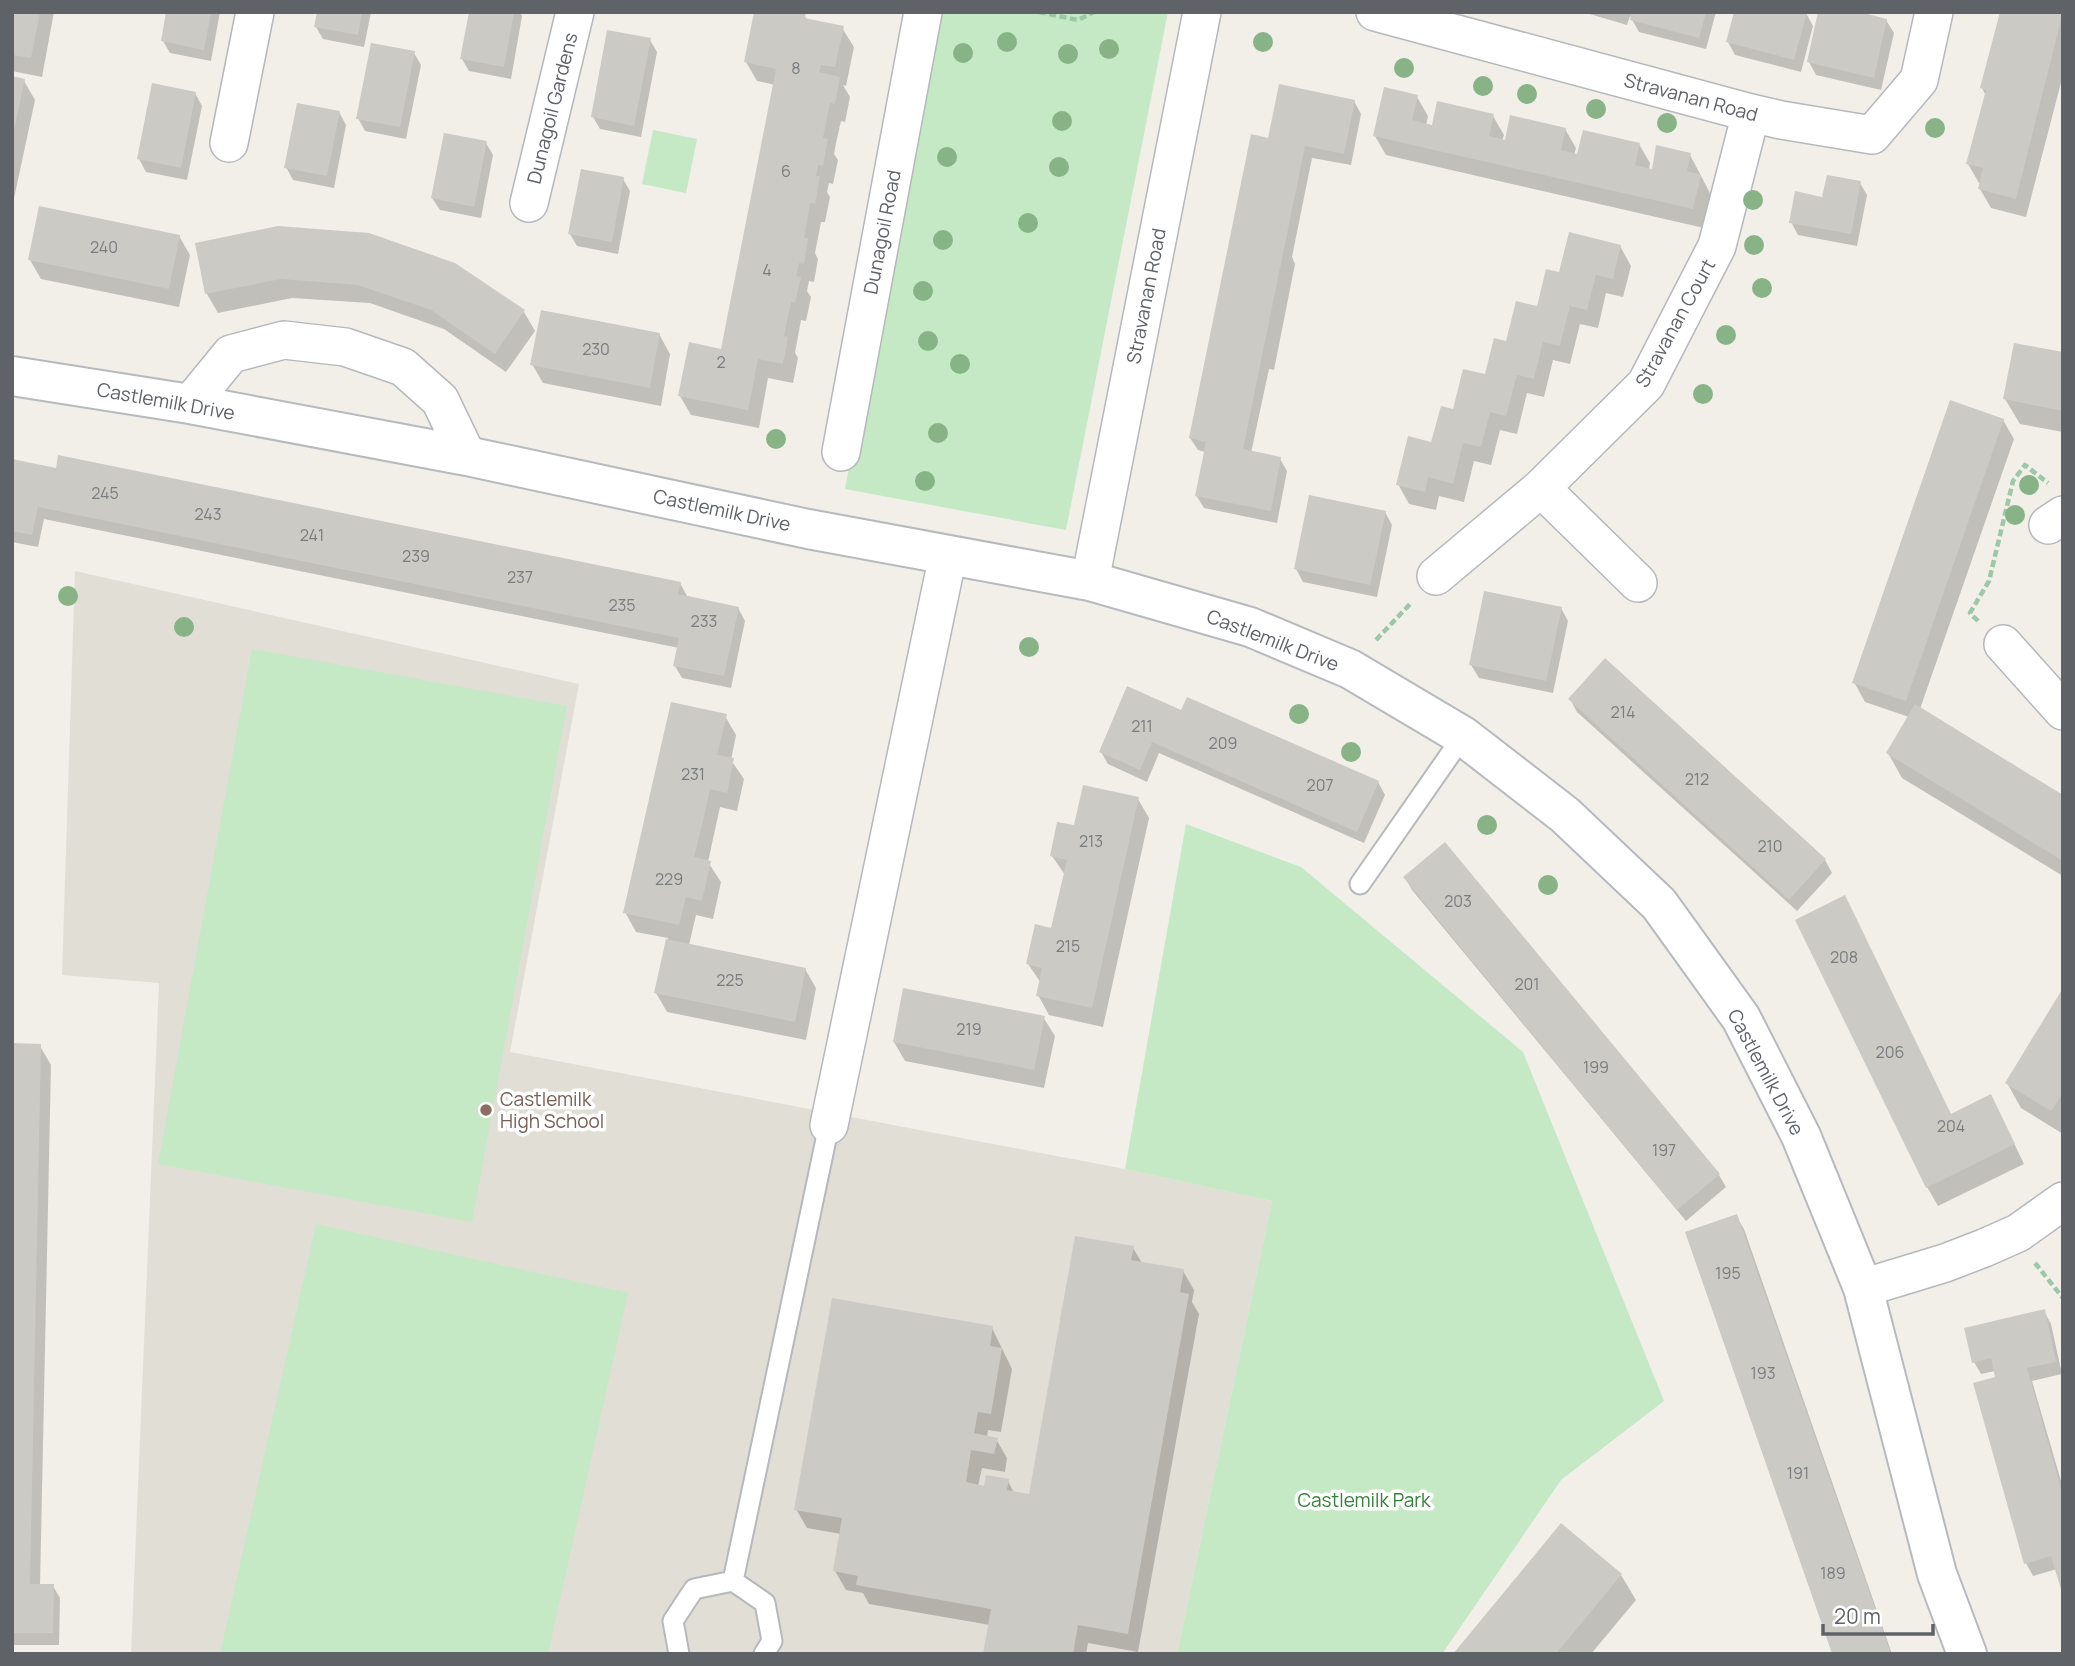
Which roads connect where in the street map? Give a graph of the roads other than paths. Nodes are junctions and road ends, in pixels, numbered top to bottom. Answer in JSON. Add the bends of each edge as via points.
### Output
{"nodes":[{"id":1,"x":255,"y":12,"type":"edge"},
{"id":2,"x":575,"y":12,"type":"edge"},
{"id":3,"x":923,"y":12,"type":"edge"},
{"id":4,"x":1202,"y":12,"type":"edge"},
{"id":5,"x":1375,"y":12,"type":"edge"},
{"id":6,"x":1934,"y":12,"type":"edge"},
{"id":7,"x":1751,"y":113,"type":"junction"},
{"id":8,"x":229,"y":143,"type":"dead end"},
{"id":9,"x":529,"y":203,"type":"dead end"},
{"id":10,"x":12,"y":376,"type":"edge"},
{"id":11,"x":190,"y":404,"type":"junction"},
{"id":12,"x":841,"y":452,"type":"dead end"},
{"id":13,"x":467,"y":456,"type":"junction"},
{"id":14,"x":1541,"y":488,"type":"junction"},
{"id":15,"x":948,"y":555,"type":"junction"},
{"id":16,"x":1436,"y":576,"type":"road end"},
{"id":17,"x":1090,"y":581,"type":"junction"},
{"id":18,"x":1637,"y":583,"type":"dead end"},
{"id":19,"x":2003,"y":644,"type":"road end"},
{"id":20,"x":2063,"y":711,"type":"edge"},
{"id":21,"x":1463,"y":736,"type":"junction"},
{"id":22,"x":1360,"y":884,"type":"dead end"},
{"id":23,"x":829,"y":1125,"type":"joint"},
{"id":24,"x":2063,"y":1201,"type":"edge"},
{"id":25,"x":1863,"y":1288,"type":"junction"},
{"id":26,"x":733,"y":1581,"type":"junction"},
{"id":27,"x":679,"y":1654,"type":"edge"},
{"id":28,"x":764,"y":1654,"type":"edge"},
{"id":29,"x":1967,"y":1654,"type":"edge"}],
"edges":[{"from":1,"to":8,"type":"street"},
{"from":2,"to":9,"type":"street","name":"Dunagoil Gardens"},
{"from":3,"to":12,"type":"street","name":"Dunagoil Road"},
{"from":4,"to":17,"type":"street","name":"Stravanan Road"},
{"from":5,"to":7,"type":"street","name":"Stravanan Road"},
{"from":6,"to":7,"type":"street","name":"Stravanan Road","via":[[1919,80],[1872,135]]},
{"from":7,"to":14,"type":"street","name":"Stravanan Court","via":[[1717,246],[1646,384]]},
{"from":10,"to":11,"type":"street","name":"Castlemilk Drive"},
{"from":11,"to":13,"type":"street","name":"Castlemilk Drive"},
{"from":11,"to":13,"type":"street","via":[[231,354],[284,340],[345,346],[402,367],[440,400]]},
{"from":13,"to":15,"type":"street","name":"Castlemilk Drive"},
{"from":14,"to":16,"type":"street","name":"Stravanan Court"},
{"from":14,"to":18,"type":"street"},
{"from":15,"to":17,"type":"street","name":"Castlemilk Drive"},
{"from":15,"to":23,"type":"street"},
{"from":17,"to":21,"type":"street","name":"Castlemilk Drive","via":[[1250,627],[1350,669]]},
{"from":19,"to":20,"type":"street"},
{"from":21,"to":22,"type":"lane"},
{"from":21,"to":25,"type":"street","name":"Castlemilk Drive","via":[[1565,815],[1667,915],[1741,1018],[1801,1136]]},
{"from":23,"to":26,"type":"lane"},
{"from":24,"to":25,"type":"street","via":[[2018,1233],[1984,1248]]},
{"from":25,"to":29,"type":"street","name":"Castlemilk Drive","via":[[1937,1574]]},
{"from":26,"to":27,"type":"lane","via":[[695,1588],[673,1621]]},
{"from":26,"to":28,"type":"lane","via":[[765,1603],[772,1641]]}]}
